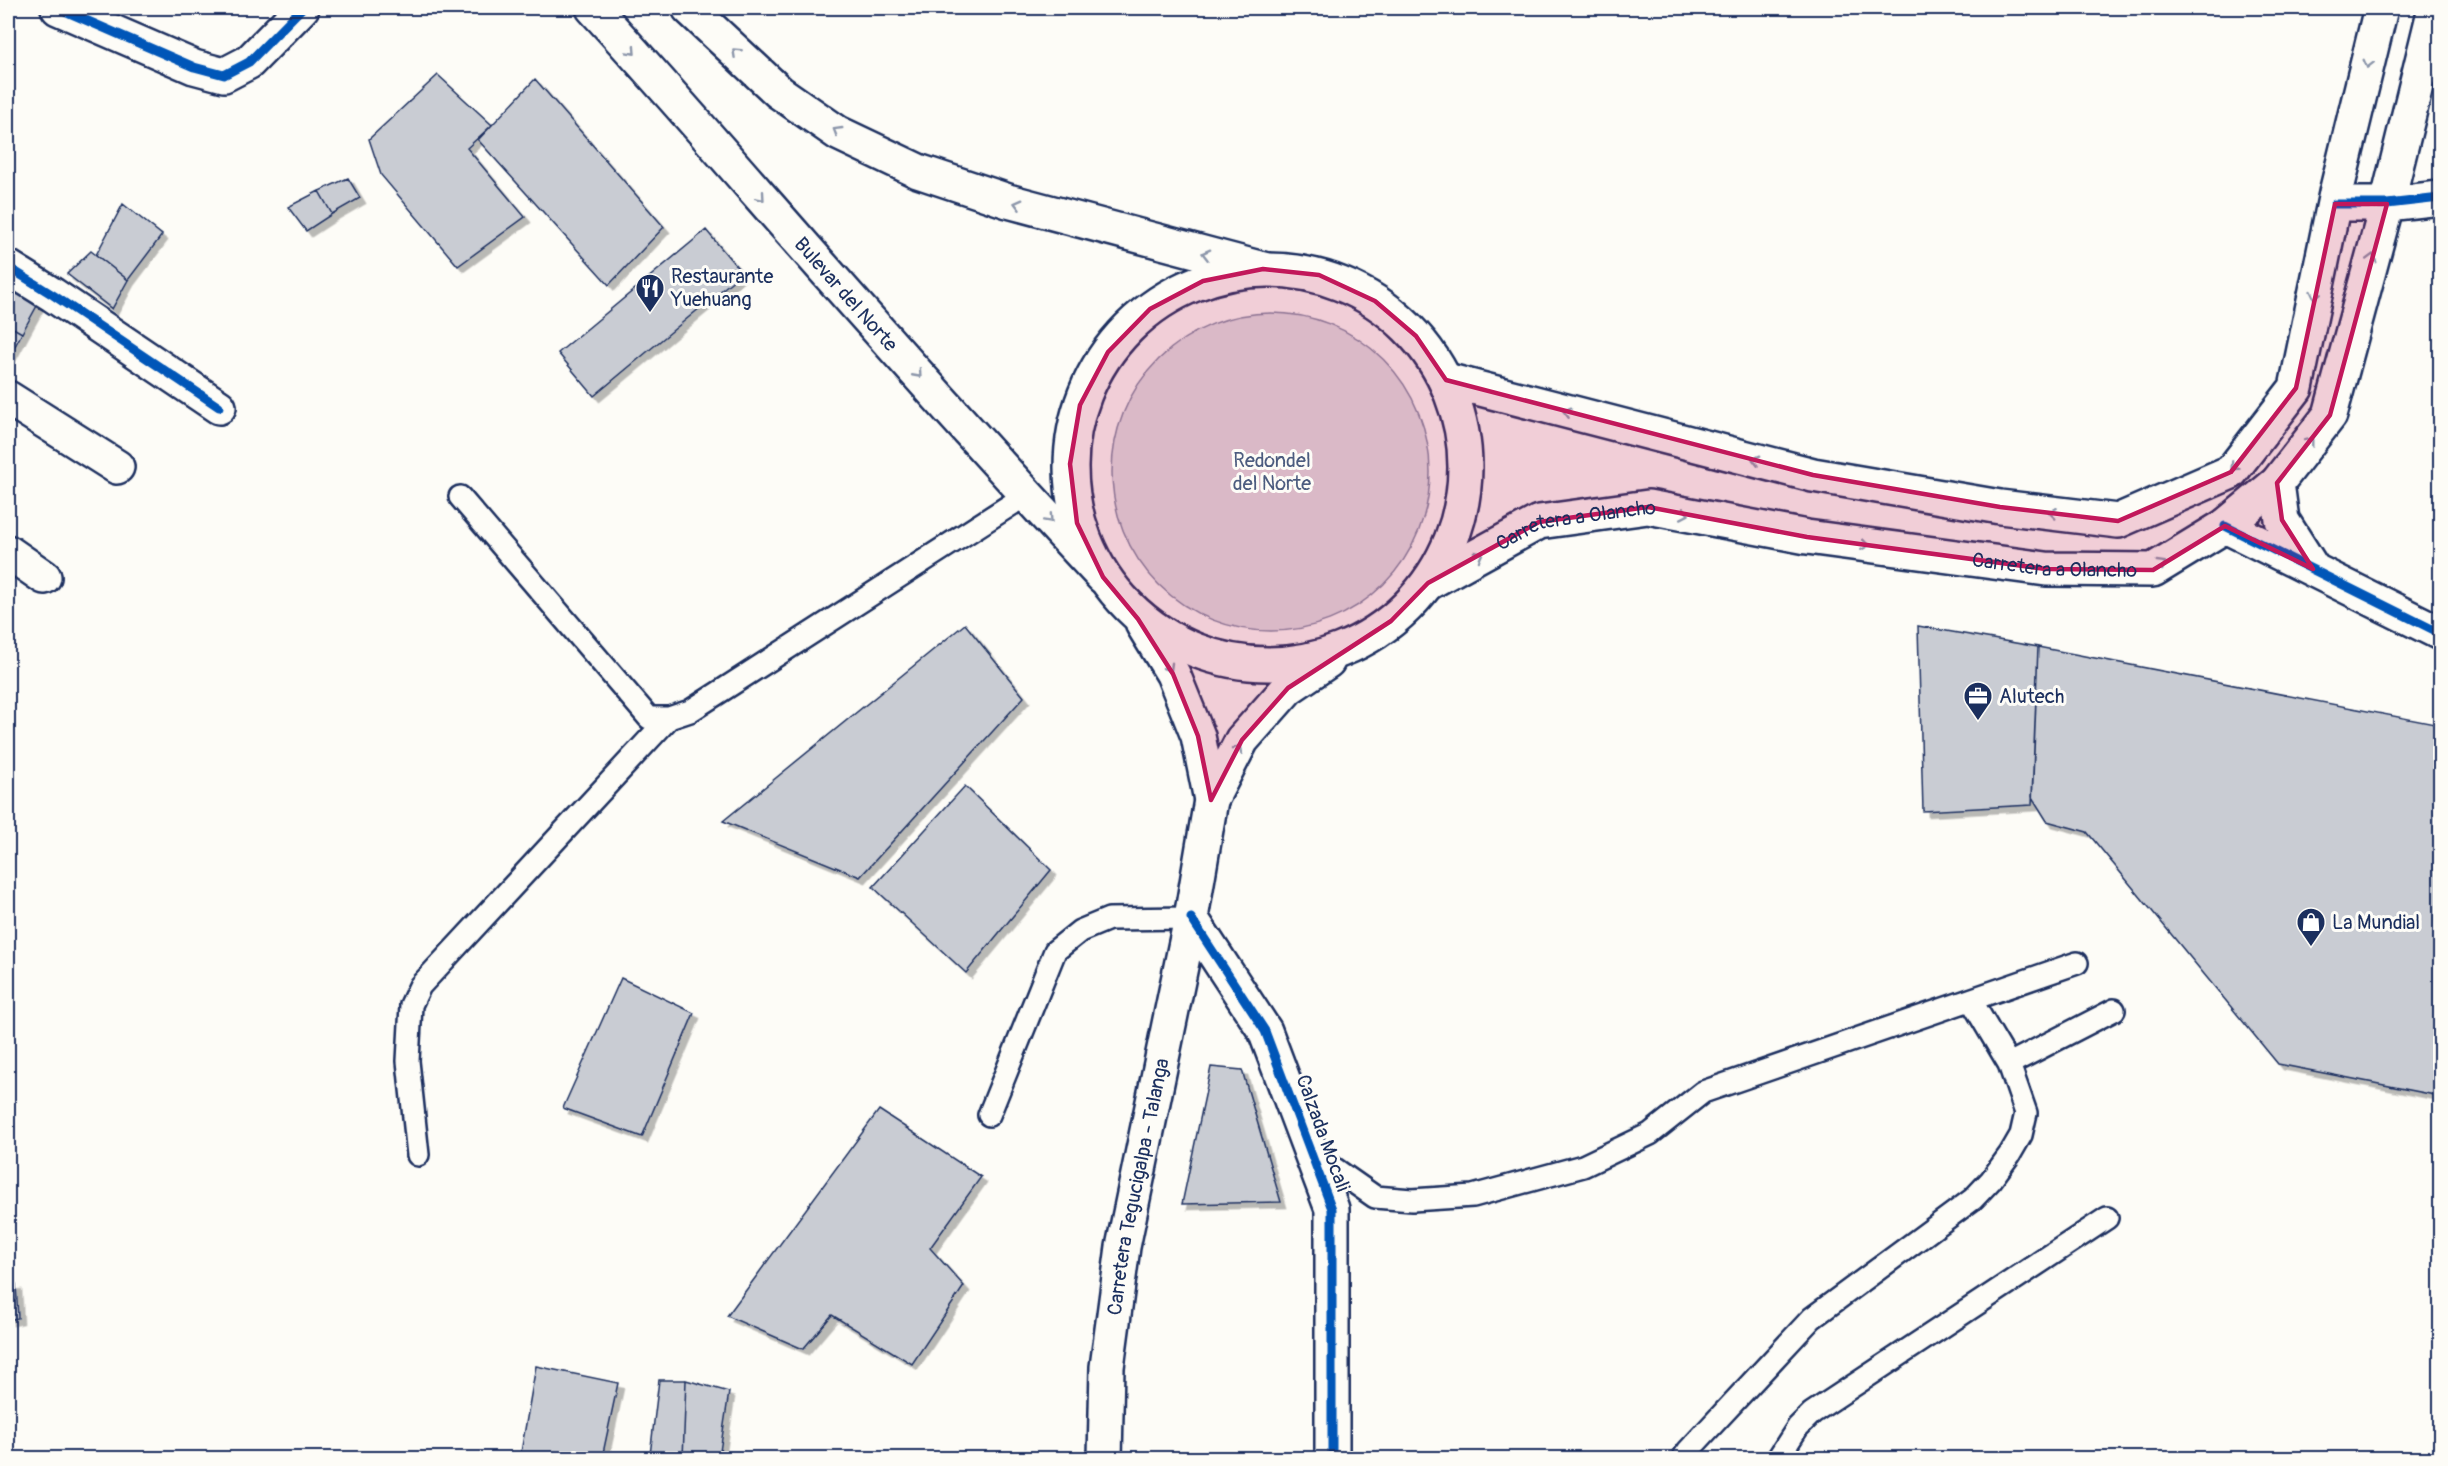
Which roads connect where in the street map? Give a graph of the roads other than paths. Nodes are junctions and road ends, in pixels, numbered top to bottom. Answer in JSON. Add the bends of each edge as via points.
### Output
{"nodes":[{"id":1,"x":58,"y":8,"type":"edge"},
{"id":2,"x":302,"y":8,"type":"edge"},
{"id":3,"x":593,"y":8,"type":"edge"},
{"id":4,"x":689,"y":8,"type":"edge"},
{"id":5,"x":2381,"y":8,"type":"edge"},
{"id":6,"x":2435,"y":8,"type":"edge"},
{"id":7,"x":2440,"y":198,"type":"edge"},
{"id":8,"x":2335,"y":204,"type":"junction"},
{"id":9,"x":2387,"y":204,"type":"junction"},
{"id":10,"x":8,"y":267,"type":"edge"},
{"id":11,"x":1263,"y":269,"type":"junction"},
{"id":12,"x":1446,"y":381,"type":"junction"},
{"id":13,"x":8,"y":398,"type":"edge"},
{"id":14,"x":219,"y":407,"type":"dead end"},
{"id":15,"x":117,"y":467,"type":"dead end"},
{"id":16,"x":2277,"y":483,"type":"junction"},
{"id":17,"x":1026,"y":495,"type":"junction"},
{"id":18,"x":460,"y":497,"type":"dead end"},
{"id":19,"x":2225,"y":526,"type":"junction"},
{"id":20,"x":8,"y":552,"type":"edge"},
{"id":21,"x":2313,"y":570,"type":"junction"},
{"id":22,"x":44,"y":577,"type":"dead end"},
{"id":23,"x":1103,"y":578,"type":"junction"},
{"id":24,"x":1428,"y":583,"type":"junction"},
{"id":25,"x":1138,"y":619,"type":"junction"},
{"id":26,"x":2440,"y":633,"type":"edge"},
{"id":27,"x":1344,"y":649,"type":"junction"},
{"id":28,"x":669,"y":718,"type":"junction"},
{"id":29,"x":1211,"y":800,"type":"junction"},
{"id":30,"x":1191,"y":918,"type":"junction"},
{"id":31,"x":2077,"y":963,"type":"dead end"},
{"id":32,"x":1971,"y":1000,"type":"junction"},
{"id":33,"x":2114,"y":1010,"type":"dead end"},
{"id":34,"x":2009,"y":1064,"type":"junction"},
{"id":35,"x":989,"y":1115,"type":"dead end"},
{"id":36,"x":1311,"y":1152,"type":"junction"},
{"id":37,"x":418,"y":1155,"type":"dead end"},
{"id":38,"x":2107,"y":1218,"type":"dead end"},
{"id":39,"x":1105,"y":1458,"type":"edge"},
{"id":40,"x":1332,"y":1458,"type":"edge"},
{"id":41,"x":1683,"y":1458,"type":"edge"},
{"id":42,"x":1778,"y":1458,"type":"edge"}],
"edges":[{"from":1,"to":2,"type":"main road","via":[[194,67],[224,75],[249,62]]},
{"from":3,"to":17,"type":"main road","name":"Bulevar del Norte","one_way":true},
{"from":11,"to":4,"type":"main road","one_way":true,"via":[[1020,204],[918,171],[838,133],[779,92]]},
{"from":5,"to":8,"type":"main road","one_way":true},
{"from":6,"to":9,"type":"main road","name":"Carretera a Olancho"},
{"from":7,"to":9,"type":"main road"},
{"from":8,"to":9,"type":"main road"},
{"from":8,"to":12,"type":"main road","one_way":true,"via":[[2296,388],[2231,472],[2118,521],[2000,507],[1812,475]]},
{"from":16,"to":9,"type":"main road","name":"Carretera a Olancho","one_way":true,"via":[[2330,415]]},
{"from":10,"to":14,"type":"main road"},
{"from":11,"to":12,"type":"main road","via":[[1319,275],[1375,301],[1416,336]]},
{"from":11,"to":23,"type":"main road","via":[[1203,281],[1150,309],[1108,352],[1084,396],[1070,464],[1077,523]]},
{"from":12,"to":24,"type":"main road","via":[[1462,430],[1465,484],[1453,536]]},
{"from":13,"to":15,"type":"main road"},
{"from":16,"to":19,"type":"main road","name":"Carretera a Olancho"},
{"from":16,"to":21,"type":"main road","via":[[2282,520]]},
{"from":17,"to":23,"type":"main road","name":"Bulevar del Norte","one_way":true},
{"from":17,"to":28,"type":"lane","via":[[690,711]]},
{"from":18,"to":28,"type":"lane","via":[[649,718]]},
{"from":19,"to":21,"type":"main road"},
{"from":24,"to":19,"type":"main road","name":"Carretera a Olancho","one_way":true,"via":[[1539,522],[1648,507],[1807,537],[2046,569],[2153,570]]},
{"from":20,"to":22,"type":"main road"},
{"from":21,"to":26,"type":"main road"},
{"from":23,"to":25,"type":"main road"},
{"from":24,"to":27,"type":"main road","via":[[1391,621]]},
{"from":25,"to":27,"type":"main road","via":[[1185,648],[1237,663],[1291,664]]},
{"from":25,"to":29,"type":"main road","one_way":true,"via":[[1173,674],[1198,736]]},
{"from":29,"to":27,"type":"main road","one_way":true,"via":[[1242,740],[1288,688]]},
{"from":28,"to":37,"type":"lane","via":[[420,986],[411,1005],[408,1061]]},
{"from":29,"to":30,"type":"main road"},
{"from":30,"to":35,"type":"lane","via":[[1109,919],[1080,931],[1055,951]]},
{"from":30,"to":36,"type":"main road","name":"Calzada Mocali","via":[[1265,1031]]},
{"from":30,"to":39,"type":"main road","name":"Carretera Tegucigalpa - Talanga","via":[[1123,1247],[1107,1367]]},
{"from":31,"to":32,"type":"lane"},
{"from":32,"to":34,"type":"lane"},
{"from":32,"to":36,"type":"lane","via":[[1703,1092],[1650,1134],[1583,1166],[1473,1196],[1412,1200],[1375,1197]]},
{"from":33,"to":34,"type":"lane"},
{"from":34,"to":41,"type":"lane","via":[[2026,1113],[2021,1135],[1991,1179],[1973,1199],[1812,1318]]},
{"from":36,"to":40,"type":"main road","name":"Calzada Mocali","via":[[1332,1209]]},
{"from":38,"to":42,"type":"lane","via":[[1812,1413]]}]}
